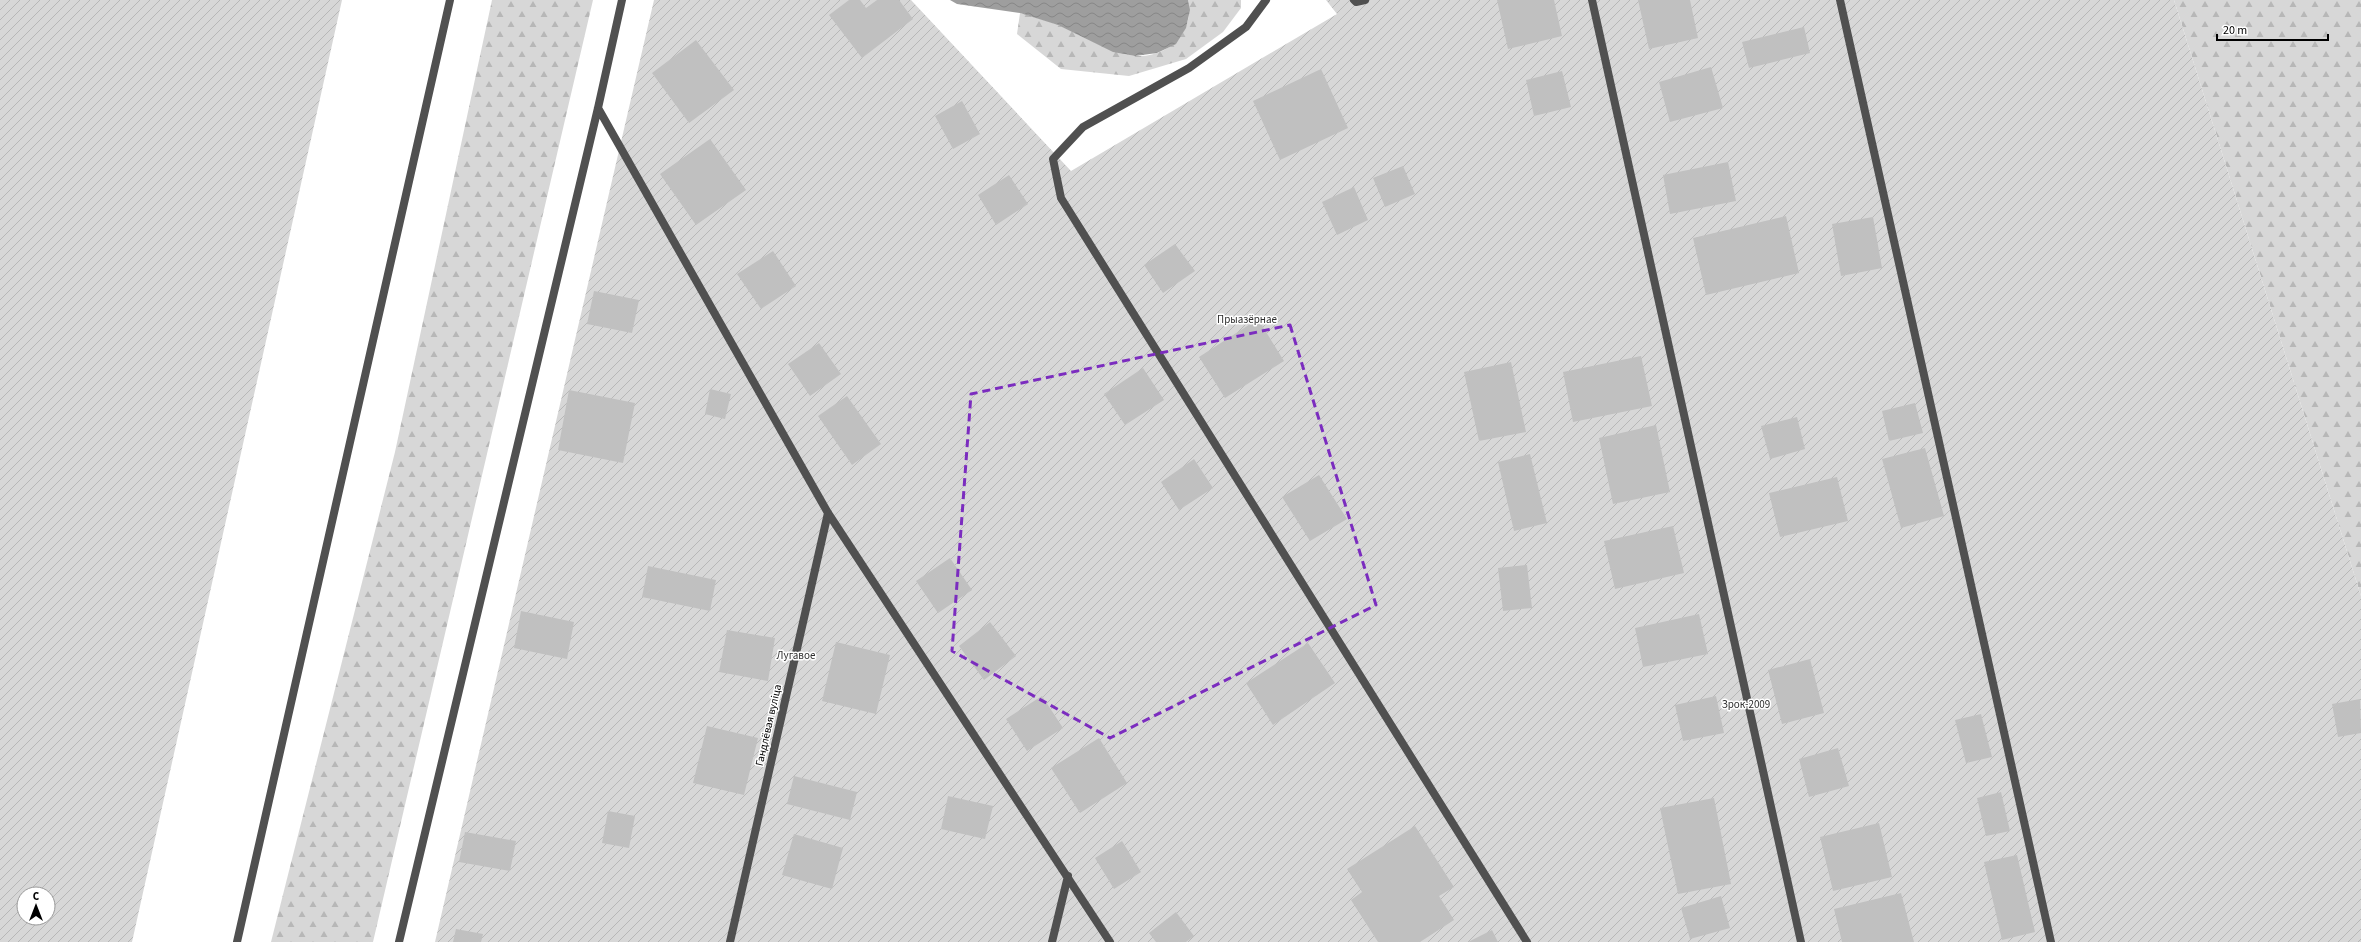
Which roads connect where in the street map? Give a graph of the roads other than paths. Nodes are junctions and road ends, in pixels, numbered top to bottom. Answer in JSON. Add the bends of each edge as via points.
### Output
{"nodes":[{"id":1,"x":450,"y":0,"type":"edge"},
{"id":2,"x":622,"y":0,"type":"edge"},
{"id":3,"x":1266,"y":0,"type":"edge"},
{"id":4,"x":1354,"y":0,"type":"edge"},
{"id":5,"x":1365,"y":0,"type":"edge"},
{"id":6,"x":1592,"y":0,"type":"edge"},
{"id":7,"x":1840,"y":0,"type":"edge"},
{"id":8,"x":598,"y":108,"type":"junction"},
{"id":9,"x":828,"y":514,"type":"junction"},
{"id":10,"x":1068,"y":876,"type":"junction"},
{"id":11,"x":237,"y":942,"type":"edge"},
{"id":12,"x":399,"y":942,"type":"edge"},
{"id":13,"x":730,"y":942,"type":"edge"},
{"id":14,"x":1052,"y":942,"type":"edge"},
{"id":15,"x":1110,"y":942,"type":"edge"},
{"id":16,"x":1527,"y":942,"type":"edge"},
{"id":17,"x":1801,"y":942,"type":"edge"},
{"id":18,"x":2051,"y":942,"type":"edge"}],
"edges":[{"from":1,"to":11,"type":"lane"},
{"from":2,"to":8,"type":"lane"},
{"from":3,"to":16,"type":"lane","via":[[1246,27],[1189,68],[1083,127],[1053,159],[1061,198]]},
{"from":4,"to":5,"type":"lane"},
{"from":6,"to":17,"type":"lane"},
{"from":7,"to":18,"type":"lane"},
{"from":8,"to":9,"type":"lane"},
{"from":8,"to":12,"type":"lane"},
{"from":9,"to":10,"type":"lane"},
{"from":9,"to":13,"type":"lane","name":"Гандлёвая вуліца"},
{"from":10,"to":14,"type":"lane"},
{"from":10,"to":15,"type":"lane"}]}
